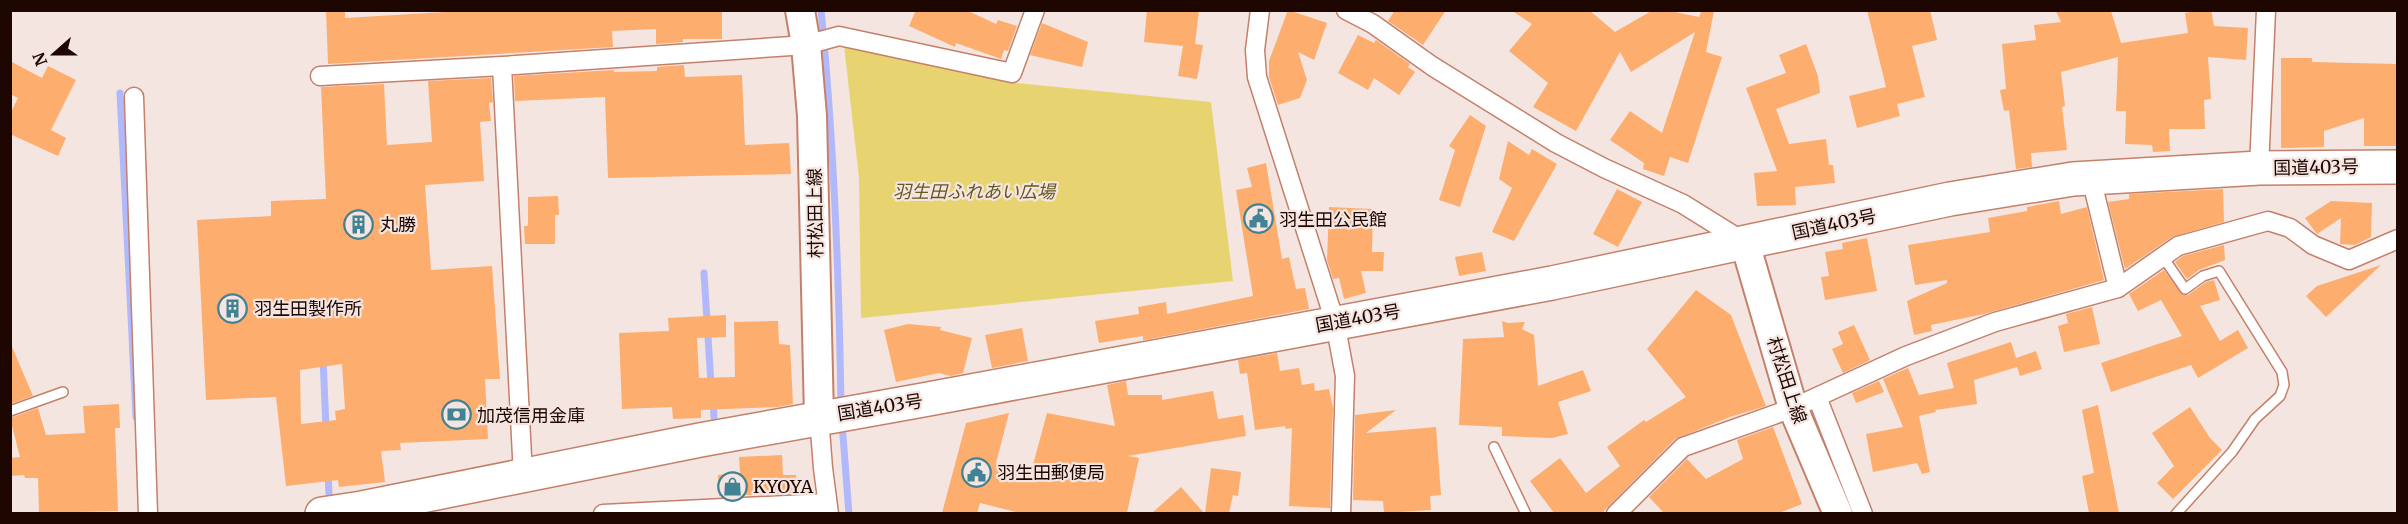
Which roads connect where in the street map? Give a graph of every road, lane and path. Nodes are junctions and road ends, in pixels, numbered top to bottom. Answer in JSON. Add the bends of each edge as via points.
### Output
{"nodes":[{"id":1,"x":800,"y":10,"type":"edge"},
{"id":2,"x":1035,"y":10,"type":"edge"},
{"id":3,"x":1260,"y":10,"type":"edge"},
{"id":4,"x":1346,"y":10,"type":"edge"},
{"id":5,"x":2265,"y":10,"type":"edge"},
{"id":6,"x":806,"y":45,"type":"junction"},
{"id":7,"x":502,"y":66,"type":"junction"},
{"id":8,"x":320,"y":76,"type":"dead end"},
{"id":9,"x":134,"y":97,"type":"dead end"},
{"id":10,"x":2397,"y":166,"type":"edge"},
{"id":11,"x":2259,"y":168,"type":"junction"},
{"id":12,"x":2091,"y":178,"type":"junction"},
{"id":13,"x":2397,"y":239,"type":"edge"},
{"id":14,"x":1745,"y":243,"type":"junction"},
{"id":15,"x":2163,"y":257,"type":"junction"},
{"id":16,"x":2118,"y":288,"type":"junction"},
{"id":17,"x":1335,"y":322,"type":"junction"},
{"id":18,"x":63,"y":392,"type":"dead end"},
{"id":19,"x":1805,"y":402,"type":"junction"},
{"id":20,"x":10,"y":411,"type":"edge"},
{"id":21,"x":819,"y":417,"type":"junction"},
{"id":22,"x":1494,"y":447,"type":"dead end"},
{"id":23,"x":523,"y":476,"type":"junction"},
{"id":24,"x":362,"y":508,"type":"junction"},
{"id":25,"x":828,"y":508,"type":"edge"},
{"id":26,"x":148,"y":513,"type":"edge"},
{"id":27,"x":322,"y":513,"type":"edge"},
{"id":28,"x":405,"y":513,"type":"edge"},
{"id":29,"x":603,"y":513,"type":"edge"},
{"id":30,"x":1341,"y":513,"type":"edge"},
{"id":31,"x":1526,"y":513,"type":"edge"},
{"id":32,"x":1616,"y":513,"type":"edge"},
{"id":33,"x":1838,"y":513,"type":"edge"},
{"id":34,"x":1863,"y":513,"type":"edge"},
{"id":35,"x":2176,"y":513,"type":"edge"}],
"edges":[{"from":1,"to":6,"type":"main road","name":"村松田上線"},
{"from":2,"to":6,"type":"street","via":[[1012,73],[839,36]]},
{"from":3,"to":17,"type":"street","via":[[1255,50],[1257,77]]},
{"from":4,"to":14,"type":"street","via":[[1556,143],[1683,204]]},
{"from":5,"to":11,"type":"street"},
{"from":6,"to":7,"type":"street"},
{"from":6,"to":21,"type":"main road","name":"村松田上線","via":[[812,116]]},
{"from":7,"to":8,"type":"street"},
{"from":7,"to":23,"type":"street"},
{"from":9,"to":26,"type":"street"},
{"from":10,"to":11,"type":"highway","name":"国道403号"},
{"from":11,"to":12,"type":"highway","name":"国道403号"},
{"from":12,"to":14,"type":"highway","name":"国道403号","via":[[1950,199]]},
{"from":12,"to":16,"type":"street"},
{"from":13,"to":15,"type":"street","via":[[2349,260],[2313,245],[2290,228],[2268,221],[2178,246]]},
{"from":14,"to":17,"type":"highway","name":"国道403号"},
{"from":14,"to":19,"type":"main road","name":"村松田上線"},
{"from":15,"to":16,"type":"street"},
{"from":15,"to":35,"type":"lane","via":[[2185,289],[2203,276],[2219,272],[2282,372],[2284,385],[2280,396],[2255,419],[2232,452]]},
{"from":16,"to":19,"type":"street","via":[[1995,322],[1906,356]]},
{"from":17,"to":21,"type":"highway","name":"国道403号"},
{"from":17,"to":30,"type":"street","via":[[1345,376]]},
{"from":18,"to":20,"type":"lane"},
{"from":19,"to":32,"type":"street","via":[[1683,447]]},
{"from":19,"to":33,"type":"main road","name":"村松田上線"},
{"from":19,"to":34,"type":"street"},
{"from":21,"to":23,"type":"highway","name":"国道403号"},
{"from":21,"to":25,"type":"street"},
{"from":22,"to":31,"type":"lane"},
{"from":23,"to":24,"type":"highway","name":"国道403号"},
{"from":24,"to":27,"type":"highway","name":"国道403号"},
{"from":24,"to":28,"type":"street"},
{"from":25,"to":29,"type":"street"}]}
